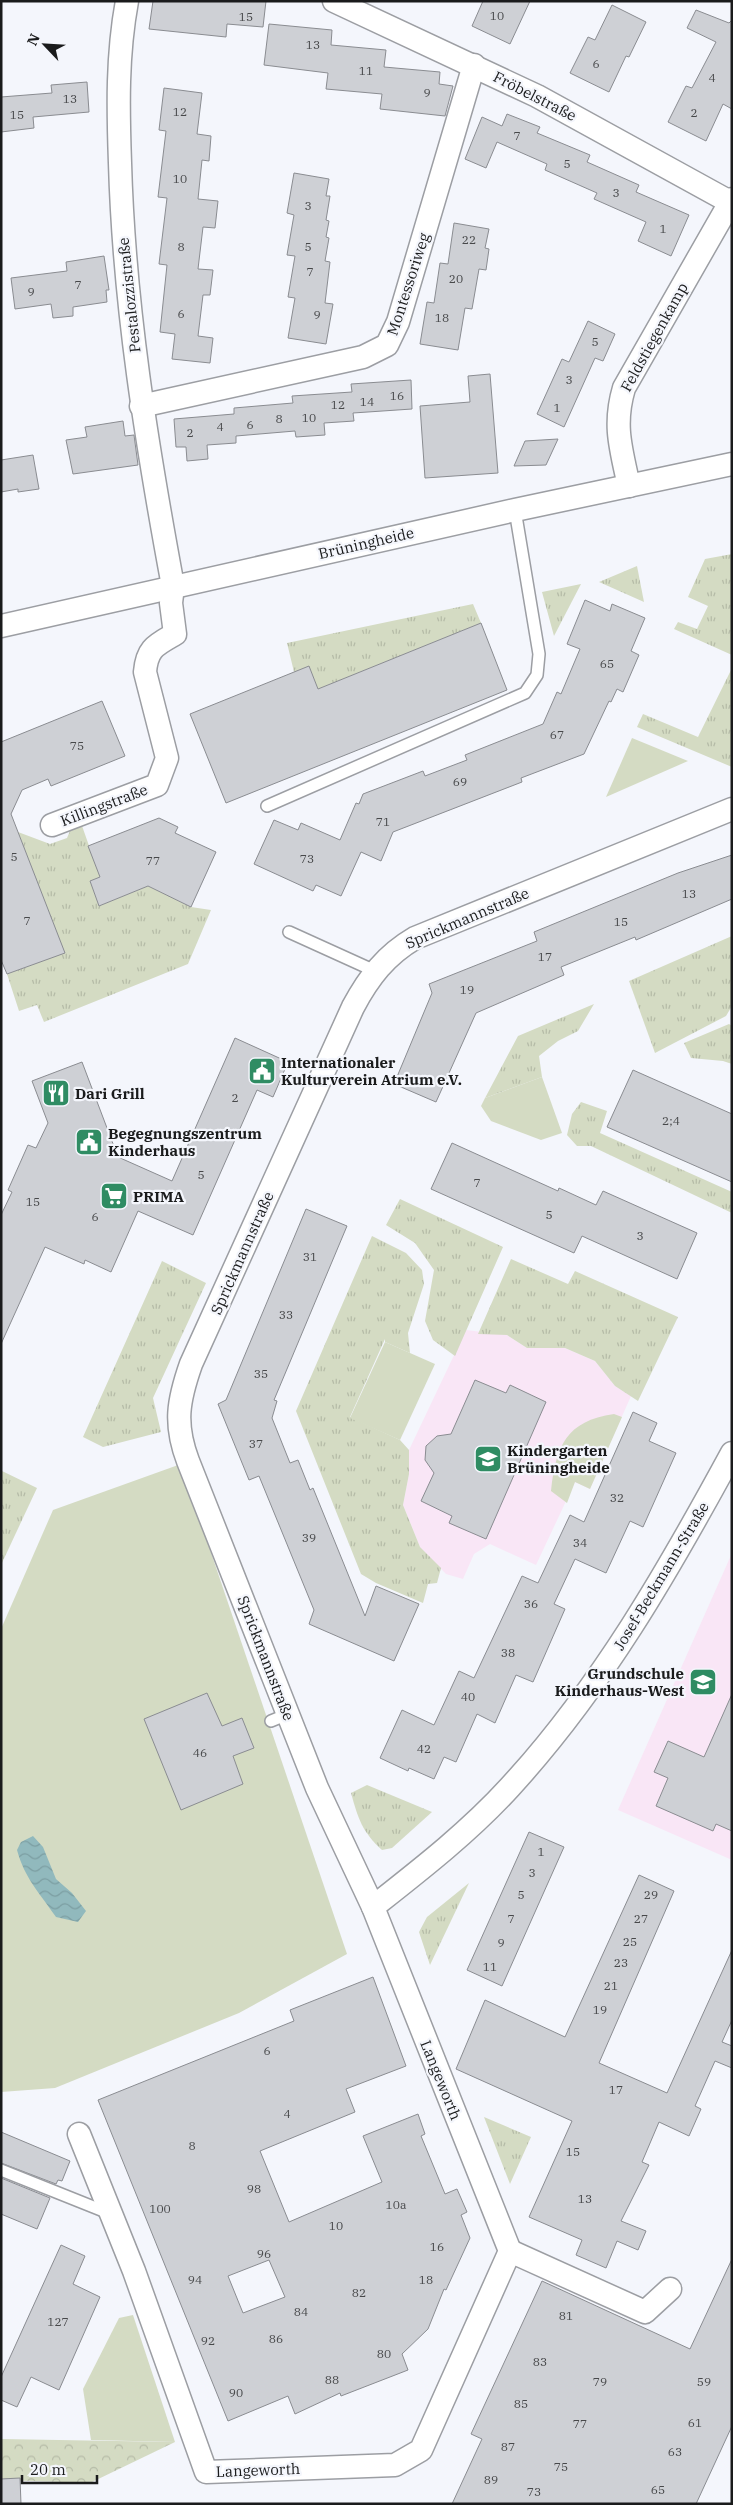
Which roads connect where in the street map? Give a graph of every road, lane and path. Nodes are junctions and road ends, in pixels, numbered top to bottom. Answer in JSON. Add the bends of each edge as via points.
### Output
{"nodes":[{"id":1,"x":127,"y":1,"type":"edge"},
{"id":2,"x":334,"y":1,"type":"edge"},
{"id":3,"x":474,"y":65,"type":"junction"},
{"id":4,"x":731,"y":200,"type":"edge"},
{"id":5,"x":141,"y":406,"type":"junction"},
{"id":6,"x":732,"y":464,"type":"edge"},
{"id":7,"x":628,"y":486,"type":"junction"},
{"id":8,"x":515,"y":510,"type":"junction"},
{"id":9,"x":173,"y":586,"type":"junction"},
{"id":10,"x":1,"y":626,"type":"edge"},
{"id":11,"x":167,"y":758,"type":"joint"},
{"id":12,"x":267,"y":806,"type":"dead end"},
{"id":13,"x":732,"y":809,"type":"edge"},
{"id":14,"x":52,"y":824,"type":"dead end"},
{"id":15,"x":289,"y":932,"type":"dead end"},
{"id":16,"x":375,"y":971,"type":"junction"},
{"id":17,"x":732,"y":1453,"type":"edge"},
{"id":18,"x":373,"y":1907,"type":"junction"},
{"id":19,"x":79,"y":2134,"type":"dead end"},
{"id":20,"x":1,"y":2170,"type":"edge"},
{"id":21,"x":111,"y":2214,"type":"junction"},
{"id":22,"x":510,"y":2252,"type":"junction"},
{"id":23,"x":670,"y":2289,"type":"dead end"}],
"edges":[{"from":1,"to":5,"type":"street","name":"Pestalozzistraße","via":[[118,85],[121,217]]},
{"from":2,"to":3,"type":"street","name":"Fröbelstraße"},
{"from":3,"to":4,"type":"street","name":"Fröbelstraße"},
{"from":3,"to":5,"type":"street","name":"Montessoriweg","via":[[398,322],[387,345],[363,357]]},
{"from":4,"to":7,"type":"street","name":"Feldstiegenkamp","via":[[624,388],[617,425]]},
{"from":5,"to":9,"type":"street","name":"Pestalozzistraße"},
{"from":6,"to":7,"type":"street","name":"Brüningheide"},
{"from":7,"to":8,"type":"street","name":"Brüningheide"},
{"from":8,"to":9,"type":"street","name":"Brüningheide"},
{"from":8,"to":12,"type":"lane","via":[[539,654],[537,675],[525,693]]},
{"from":9,"to":10,"type":"street","name":"Brüningheide"},
{"from":9,"to":11,"type":"street","name":"Pestalozzistraße","via":[[171,603],[175,634],[152,647],[144,672]]},
{"from":11,"to":14,"type":"street","name":"Killingstraße","via":[[157,785]]},
{"from":13,"to":16,"type":"street","name":"Sprickmannstraße","via":[[415,938],[392,953]]},
{"from":15,"to":16,"type":"lane"},
{"from":16,"to":18,"type":"street","name":"Sprickmannstraße","via":[[354,1007],[191,1364],[180,1400],[179,1429],[279,1718],[317,1788]]},
{"from":17,"to":18,"type":"street","name":"Josef-Beckmann-Straße","via":[[666,1571],[585,1697],[509,1788],[428,1863]]},
{"from":18,"to":22,"type":"street","name":"Langeworth"},
{"from":19,"to":21,"type":"street","name":"Langeworth"},
{"from":20,"to":21,"type":"lane"},
{"from":21,"to":22,"type":"street","name":"Langeworth","via":[[206,2472],[395,2465],[421,2450]]},
{"from":22,"to":23,"type":"street","via":[[645,2312]]}]}
